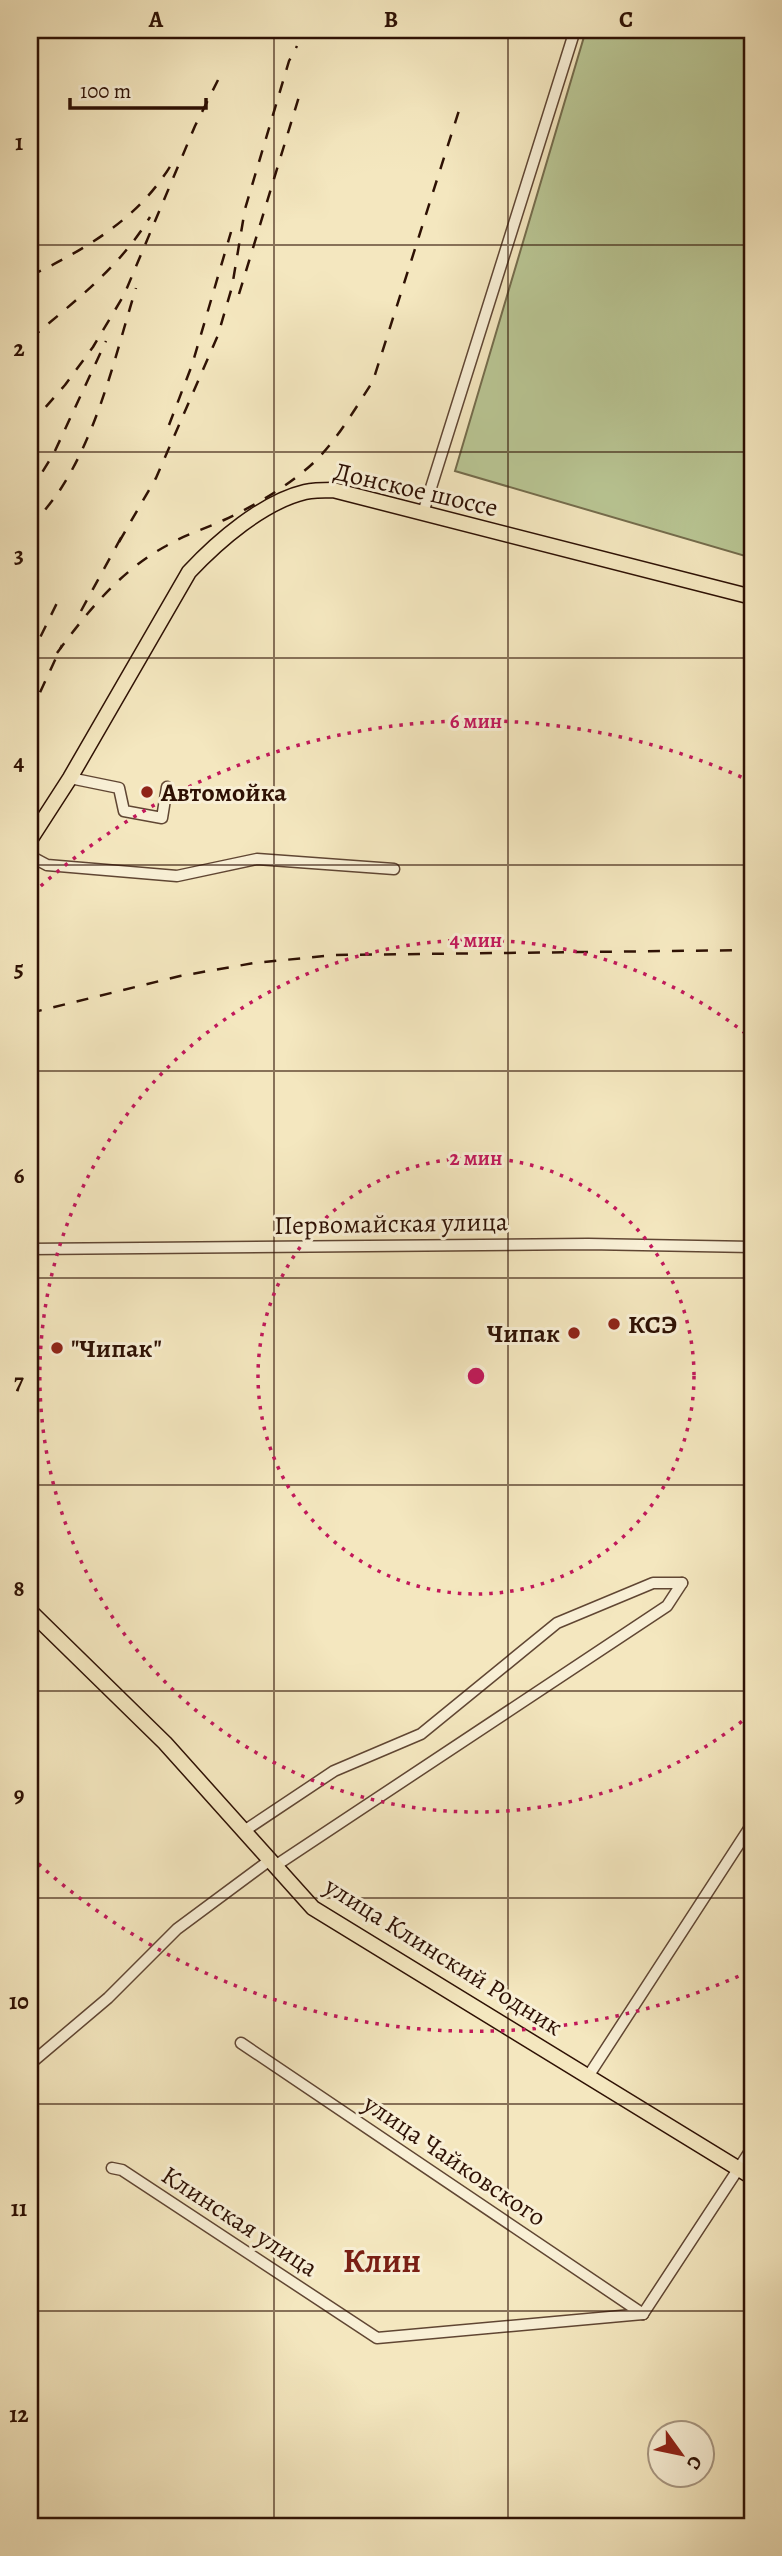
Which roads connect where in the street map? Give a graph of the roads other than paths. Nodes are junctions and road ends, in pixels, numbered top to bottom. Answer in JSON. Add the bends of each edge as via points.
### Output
{"nodes":[{"id":1,"x":575,"y":30,"type":"edge"},
{"id":2,"x":423,"y":513,"type":"junction"},
{"id":3,"x":752,"y":597,"type":"edge"},
{"id":4,"x":70,"y":778,"type":"junction"},
{"id":5,"x":167,"y":787,"type":"dead end"},
{"id":6,"x":30,"y":840,"type":"edge"},
{"id":7,"x":30,"y":856,"type":"edge"},
{"id":8,"x":394,"y":869,"type":"dead end"},
{"id":9,"x":752,"y":1247,"type":"edge"},
{"id":10,"x":30,"y":1250,"type":"edge"},
{"id":11,"x":30,"y":1611,"type":"edge"},
{"id":12,"x":752,"y":1824,"type":"edge"},
{"id":13,"x":244,"y":1831,"type":"junction"},
{"id":14,"x":273,"y":1863,"type":"junction"},
{"id":15,"x":241,"y":2043,"type":"dead end"},
{"id":16,"x":30,"y":2064,"type":"edge"},
{"id":17,"x":589,"y":2075,"type":"junction"},
{"id":18,"x":752,"y":2148,"type":"edge"},
{"id":19,"x":112,"y":2168,"type":"dead end"},
{"id":20,"x":739,"y":2169,"type":"junction"},
{"id":21,"x":752,"y":2177,"type":"edge"},
{"id":22,"x":643,"y":2314,"type":"junction"}],
"edges":[{"from":1,"to":2,"type":"street"},
{"from":2,"to":3,"type":"main road","name":"Донское шоссе"},
{"from":2,"to":4,"type":"main road","name":"Донское шоссе","via":[[332,490],[307,491],[283,499],[212,548],[189,572]]},
{"from":4,"to":5,"type":"street","via":[[119,788],[124,811],[162,818]]},
{"from":4,"to":6,"type":"main road","name":"Донское шоссе"},
{"from":7,"to":8,"type":"street","via":[[47,865],[177,876],[257,859]]},
{"from":9,"to":10,"type":"street","name":"Первомайская улица","via":[[588,1244]]},
{"from":11,"to":13,"type":"main road","name":"улица Клинский Родник","via":[[165,1744]]},
{"from":12,"to":17,"type":"street"},
{"from":13,"to":14,"type":"main road","name":"улица Клинский Родник"},
{"from":13,"to":14,"type":"street","via":[[334,1772],[421,1734],[557,1623],[653,1583],[682,1583],[667,1605]]},
{"from":14,"to":16,"type":"street","via":[[177,1929],[108,1998]]},
{"from":14,"to":17,"type":"main road","name":"улица Клинский Родник","via":[[313,1908]]},
{"from":15,"to":22,"type":"street","name":"улица Чайковского"},
{"from":17,"to":20,"type":"main road","name":"улица Клинский Родник"},
{"from":18,"to":20,"type":"street"},
{"from":19,"to":22,"type":"street","name":"Клинская улица","via":[[122,2170],[377,2338]]},
{"from":20,"to":21,"type":"main road","name":"улица Клинский Родник"},
{"from":20,"to":22,"type":"street"}]}
